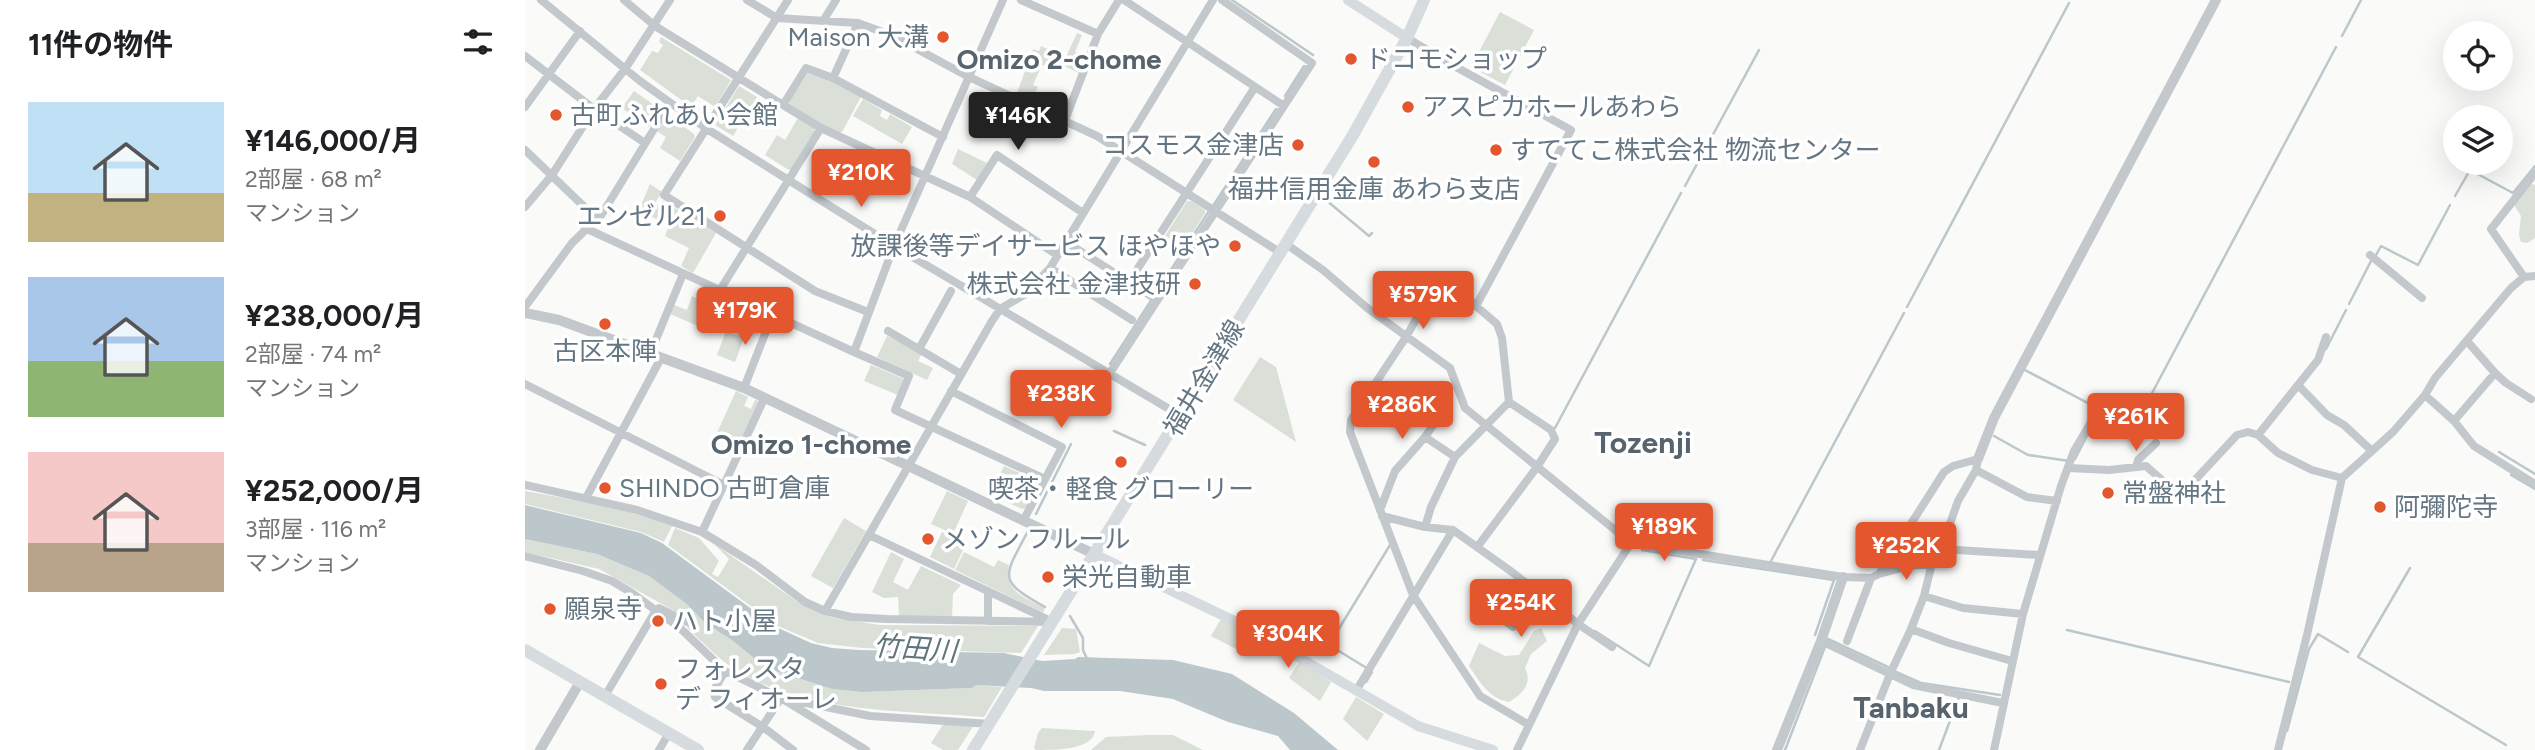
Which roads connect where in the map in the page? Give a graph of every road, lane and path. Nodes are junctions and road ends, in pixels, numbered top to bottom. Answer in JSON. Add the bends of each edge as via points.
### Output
{"nodes":[{"id":1,"x":541,"y":0,"type":"edge"},
{"id":2,"x":624,"y":0,"type":"edge"},
{"id":3,"x":670,"y":0,"type":"edge"},
{"id":4,"x":747,"y":0,"type":"edge"},
{"id":5,"x":788,"y":0,"type":"edge"},
{"id":6,"x":837,"y":0,"type":"edge"},
{"id":7,"x":1003,"y":0,"type":"edge"},
{"id":8,"x":1021,"y":0,"type":"edge"},
{"id":9,"x":1122,"y":0,"type":"edge"},
{"id":10,"x":1213,"y":0,"type":"edge"},
{"id":11,"x":1222,"y":0,"type":"edge"},
{"id":12,"x":1348,"y":0,"type":"edge"},
{"id":13,"x":1424,"y":0,"type":"edge"},
{"id":14,"x":2216,"y":0,"type":"edge"},
{"id":15,"x":777,"y":18,"type":"junction"},
{"id":16,"x":823,"y":21,"type":"junction"},
{"id":17,"x":858,"y":23,"type":"junction"},
{"id":18,"x":655,"y":26,"type":"junction"},
{"id":19,"x":579,"y":31,"type":"junction"},
{"id":20,"x":1098,"y":34,"type":"junction"},
{"id":21,"x":1407,"y":38,"type":"junction"},
{"id":22,"x":1188,"y":41,"type":"junction"},
{"id":23,"x":525,"y":56,"type":"edge"},
{"id":24,"x":625,"y":69,"type":"junction"},
{"id":25,"x":548,"y":74,"type":"junction"},
{"id":26,"x":969,"y":77,"type":"junction"},
{"id":27,"x":739,"y":78,"type":"junction"},
{"id":28,"x":833,"y":78,"type":"junction"},
{"id":29,"x":1255,"y":87,"type":"junction"},
{"id":30,"x":670,"y":103,"type":"junction"},
{"id":31,"x":783,"y":105,"type":"junction"},
{"id":32,"x":1284,"y":106,"type":"junction"},
{"id":33,"x":525,"y":107,"type":"edge"},
{"id":34,"x":594,"y":109,"type":"junction"},
{"id":35,"x":1065,"y":120,"type":"junction"},
{"id":36,"x":821,"y":128,"type":"junction"},
{"id":37,"x":707,"y":129,"type":"junction"},
{"id":38,"x":943,"y":137,"type":"junction"},
{"id":39,"x":645,"y":143,"type":"junction"},
{"id":40,"x":525,"y":150,"type":"edge"},
{"id":41,"x":1123,"y":152,"type":"junction"},
{"id":42,"x":2535,"y":173,"type":"edge"},
{"id":43,"x":552,"y":175,"type":"junction"},
{"id":44,"x":926,"y":176,"type":"junction"},
{"id":45,"x":787,"y":181,"type":"junction"},
{"id":46,"x":1186,"y":192,"type":"junction"},
{"id":47,"x":970,"y":197,"type":"junction"},
{"id":48,"x":525,"y":207,"type":"edge"},
{"id":49,"x":1216,"y":211,"type":"junction"},
{"id":50,"x":1083,"y":213,"type":"junction"},
{"id":51,"x":597,"y":219,"type":"junction"},
{"id":52,"x":585,"y":228,"type":"junction"},
{"id":53,"x":1066,"y":242,"type":"junction"},
{"id":54,"x":746,"y":246,"type":"junction"},
{"id":55,"x":894,"y":246,"type":"junction"},
{"id":56,"x":1283,"y":249,"type":"junction"},
{"id":57,"x":2370,"y":255,"type":"dead end"},
{"id":58,"x":1057,"y":256,"type":"junction"},
{"id":59,"x":1050,"y":268,"type":"junction"},
{"id":60,"x":683,"y":274,"type":"junction"},
{"id":61,"x":2535,"y":276,"type":"edge"},
{"id":62,"x":2524,"y":277,"type":"junction"},
{"id":63,"x":1129,"y":282,"type":"junction"},
{"id":64,"x":720,"y":290,"type":"junction"},
{"id":65,"x":951,"y":291,"type":"dead end"},
{"id":66,"x":2422,"y":298,"type":"dead end"},
{"id":67,"x":1157,"y":300,"type":"junction"},
{"id":68,"x":1476,"y":306,"type":"junction"},
{"id":69,"x":525,"y":307,"type":"edge"},
{"id":70,"x":1000,"y":309,"type":"junction"},
{"id":71,"x":868,"y":312,"type":"junction"},
{"id":72,"x":525,"y":313,"type":"edge"},
{"id":73,"x":772,"y":316,"type":"junction"},
{"id":74,"x":1132,"y":320,"type":"dead end"},
{"id":75,"x":888,"y":331,"type":"dead end"},
{"id":76,"x":1406,"y":337,"type":"junction"},
{"id":77,"x":2326,"y":337,"type":"dead end"},
{"id":78,"x":2467,"y":341,"type":"junction"},
{"id":79,"x":919,"y":349,"type":"junction"},
{"id":80,"x":854,"y":352,"type":"junction"},
{"id":81,"x":650,"y":354,"type":"junction"},
{"id":82,"x":661,"y":358,"type":"junction"},
{"id":83,"x":1110,"y":373,"type":"junction"},
{"id":84,"x":2495,"y":373,"type":"junction"},
{"id":85,"x":961,"y":374,"type":"junction"},
{"id":86,"x":525,"y":384,"type":"edge"},
{"id":87,"x":2299,"y":386,"type":"junction"},
{"id":88,"x":744,"y":388,"type":"junction"},
{"id":89,"x":951,"y":391,"type":"junction"},
{"id":90,"x":2425,"y":395,"type":"junction"},
{"id":91,"x":764,"y":398,"type":"junction"},
{"id":92,"x":2531,"y":399,"type":"dead end"},
{"id":93,"x":1509,"y":402,"type":"junction"},
{"id":94,"x":2097,"y":412,"type":"dead end"},
{"id":95,"x":1440,"y":415,"type":"dead end"},
{"id":96,"x":1181,"y":416,"type":"junction"},
{"id":97,"x":2454,"y":421,"type":"junction"},
{"id":98,"x":1487,"y":426,"type":"junction"},
{"id":99,"x":931,"y":428,"type":"junction"},
{"id":100,"x":620,"y":433,"type":"junction"},
{"id":101,"x":2258,"y":435,"type":"junction"},
{"id":102,"x":1425,"y":437,"type":"junction"},
{"id":103,"x":2156,"y":443,"type":"dead end"},
{"id":104,"x":2371,"y":450,"type":"junction"},
{"id":105,"x":1455,"y":457,"type":"junction"},
{"id":106,"x":1977,"y":464,"type":"junction"},
{"id":107,"x":908,"y":467,"type":"junction"},
{"id":108,"x":1537,"y":467,"type":"junction"},
{"id":109,"x":2136,"y":467,"type":"junction"},
{"id":110,"x":2069,"y":468,"type":"junction"},
{"id":111,"x":2341,"y":478,"type":"junction"},
{"id":112,"x":1045,"y":479,"type":"junction"},
{"id":113,"x":2535,"y":484,"type":"edge"},
{"id":114,"x":525,"y":485,"type":"edge"},
{"id":115,"x":724,"y":485,"type":"junction"},
{"id":116,"x":586,"y":498,"type":"junction"},
{"id":117,"x":2057,"y":501,"type":"junction"},
{"id":118,"x":1381,"y":513,"type":"junction"},
{"id":119,"x":1023,"y":521,"type":"junction"},
{"id":120,"x":1425,"y":527,"type":"junction"},
{"id":121,"x":1453,"y":530,"type":"junction"},
{"id":122,"x":702,"y":532,"type":"junction"},
{"id":123,"x":869,"y":535,"type":"junction"},
{"id":124,"x":1631,"y":542,"type":"junction"},
{"id":125,"x":1478,"y":546,"type":"junction"},
{"id":126,"x":1941,"y":549,"type":"junction"},
{"id":127,"x":1096,"y":555,"type":"junction"},
{"id":128,"x":2041,"y":555,"type":"junction"},
{"id":129,"x":525,"y":556,"type":"edge"},
{"id":130,"x":1931,"y":565,"type":"junction"},
{"id":131,"x":1875,"y":576,"type":"junction"},
{"id":132,"x":1843,"y":577,"type":"junction"},
{"id":133,"x":988,"y":592,"type":"junction"},
{"id":134,"x":1413,"y":595,"type":"junction"},
{"id":135,"x":1542,"y":595,"type":"junction"},
{"id":136,"x":1924,"y":596,"type":"junction"},
{"id":137,"x":1489,"y":609,"type":"dead end"},
{"id":138,"x":656,"y":610,"type":"junction"},
{"id":139,"x":825,"y":611,"type":"junction"},
{"id":140,"x":2023,"y":614,"type":"junction"},
{"id":141,"x":988,"y":621,"type":"junction"},
{"id":142,"x":689,"y":623,"type":"dead end"},
{"id":143,"x":1052,"y":624,"type":"junction"},
{"id":144,"x":1578,"y":624,"type":"junction"},
{"id":145,"x":1911,"y":629,"type":"junction"},
{"id":146,"x":1821,"y":641,"type":"junction"},
{"id":147,"x":1847,"y":641,"type":"dead end"},
{"id":148,"x":1612,"y":647,"type":"dead end"},
{"id":149,"x":525,"y":650,"type":"edge"},
{"id":150,"x":2012,"y":661,"type":"junction"},
{"id":151,"x":726,"y":671,"type":"junction"},
{"id":152,"x":1890,"y":674,"type":"junction"},
{"id":153,"x":580,"y":682,"type":"junction"},
{"id":154,"x":1356,"y":691,"type":"junction"},
{"id":155,"x":605,"y":696,"type":"junction"},
{"id":156,"x":781,"y":698,"type":"junction"},
{"id":157,"x":2003,"y":702,"type":"junction"},
{"id":158,"x":993,"y":719,"type":"junction"},
{"id":159,"x":1529,"y":725,"type":"junction"},
{"id":160,"x":763,"y":727,"type":"junction"},
{"id":161,"x":669,"y":733,"type":"junction"},
{"id":162,"x":542,"y":749,"type":"edge"},
{"id":163,"x":862,"y":749,"type":"edge"},
{"id":164,"x":659,"y":750,"type":"edge"},
{"id":165,"x":698,"y":750,"type":"edge"},
{"id":166,"x":747,"y":750,"type":"edge"},
{"id":167,"x":793,"y":750,"type":"edge"},
{"id":168,"x":974,"y":750,"type":"edge"},
{"id":169,"x":1493,"y":750,"type":"edge"},
{"id":170,"x":1517,"y":750,"type":"edge"},
{"id":171,"x":1777,"y":750,"type":"edge"},
{"id":172,"x":1860,"y":750,"type":"edge"},
{"id":173,"x":1994,"y":750,"type":"edge"},
{"id":174,"x":2278,"y":750,"type":"edge"}],
"edges":[{"from":1,"to":19,"type":"street"},
{"from":2,"to":18,"type":"street"},
{"from":3,"to":18,"type":"street"},
{"from":4,"to":15,"type":"street"},
{"from":5,"to":15,"type":"street"},
{"from":6,"to":16,"type":"street"},
{"from":7,"to":26,"type":"street"},
{"from":8,"to":20,"type":"street"},
{"from":9,"to":20,"type":"street"},
{"from":9,"to":22,"type":"street"},
{"from":10,"to":22,"type":"street"},
{"from":11,"to":32,"type":"street","via":[[1312,64]]},
{"from":12,"to":21,"type":"main road"},
{"from":13,"to":21,"type":"main road","name":"福井金津線"},
{"from":14,"to":106,"type":"street","via":[[1994,418]]},
{"from":15,"to":16,"type":"street"},
{"from":15,"to":27,"type":"street"},
{"from":16,"to":17,"type":"street"},
{"from":17,"to":26,"type":"street","via":[[891,35]]},
{"from":17,"to":28,"type":"street"},
{"from":18,"to":24,"type":"street"},
{"from":18,"to":27,"type":"street"},
{"from":19,"to":24,"type":"street"},
{"from":19,"to":25,"type":"street"},
{"from":20,"to":35,"type":"street"},
{"from":21,"to":56,"type":"main road","name":"福井金津線"},
{"from":21,"to":68,"type":"street","via":[[1571,130]]},
{"from":22,"to":29,"type":"street"},
{"from":22,"to":41,"type":"street"},
{"from":23,"to":25,"type":"street"},
{"from":24,"to":30,"type":"street"},
{"from":24,"to":34,"type":"street"},
{"from":25,"to":33,"type":"street"},
{"from":25,"to":34,"type":"street"},
{"from":26,"to":35,"type":"street"},
{"from":26,"to":38,"type":"street"},
{"from":27,"to":31,"type":"street"},
{"from":27,"to":37,"type":"street"},
{"from":28,"to":31,"type":"street","via":[[806,68]]},
{"from":28,"to":38,"type":"street"},
{"from":29,"to":32,"type":"street"},
{"from":29,"to":46,"type":"street"},
{"from":30,"to":37,"type":"street"},
{"from":30,"to":39,"type":"street"},
{"from":31,"to":36,"type":"street"},
{"from":32,"to":49,"type":"street"},
{"from":34,"to":39,"type":"street"},
{"from":34,"to":43,"type":"street"},
{"from":35,"to":41,"type":"street"},
{"from":36,"to":44,"type":"street"},
{"from":36,"to":45,"type":"street"},
{"from":37,"to":45,"type":"street"},
{"from":37,"to":54,"type":"street","via":[[664,195]]},
{"from":38,"to":44,"type":"street"},
{"from":39,"to":51,"type":"street"},
{"from":40,"to":43,"type":"street"},
{"from":41,"to":46,"type":"street"},
{"from":41,"to":50,"type":"street"},
{"from":42,"to":62,"type":"street","via":[[2491,229]]},
{"from":43,"to":48,"type":"street"},
{"from":43,"to":51,"type":"street"},
{"from":44,"to":47,"type":"street"},
{"from":44,"to":55,"type":"street"},
{"from":45,"to":54,"type":"street"},
{"from":45,"to":55,"type":"street"},
{"from":46,"to":49,"type":"street"},
{"from":46,"to":63,"type":"street"},
{"from":47,"to":50,"type":"street","via":[[997,155]]},
{"from":47,"to":58,"type":"street"},
{"from":49,"to":56,"type":"street"},
{"from":49,"to":67,"type":"street"},
{"from":50,"to":53,"type":"street"},
{"from":51,"to":52,"type":"street"},
{"from":52,"to":60,"type":"street"},
{"from":52,"to":69,"type":"street"},
{"from":53,"to":58,"type":"street"},
{"from":53,"to":63,"type":"street"},
{"from":54,"to":64,"type":"street"},
{"from":54,"to":71,"type":"street","via":[[815,291]]},
{"from":55,"to":70,"type":"street"},
{"from":55,"to":71,"type":"street"},
{"from":56,"to":76,"type":"street","via":[[1323,270]]},
{"from":56,"to":96,"type":"main road","name":"福井金津線"},
{"from":57,"to":66,"type":"street"},
{"from":58,"to":59,"type":"street"},
{"from":59,"to":70,"type":"street","via":[[1027,293]]},
{"from":59,"to":74,"type":"street"},
{"from":60,"to":64,"type":"street"},
{"from":60,"to":81,"type":"street"},
{"from":61,"to":62,"type":"street"},
{"from":62,"to":78,"type":"street"},
{"from":63,"to":67,"type":"street"},
{"from":64,"to":73,"type":"street"},
{"from":65,"to":79,"type":"street"},
{"from":67,"to":83,"type":"street"},
{"from":68,"to":76,"type":"street","via":[[1458,289],[1436,285]]},
{"from":68,"to":93,"type":"street","via":[[1497,324],[1503,338]]},
{"from":70,"to":83,"type":"street"},
{"from":70,"to":85,"type":"street"},
{"from":71,"to":80,"type":"street"},
{"from":72,"to":81,"type":"street","via":[[559,320]]},
{"from":73,"to":80,"type":"street"},
{"from":73,"to":88,"type":"street"},
{"from":75,"to":79,"type":"street"},
{"from":76,"to":98,"type":"street","via":[[1450,368],[1465,408]]},
{"from":76,"to":118,"type":"street","via":[[1351,421],[1350,432]]},
{"from":77,"to":87,"type":"street","via":[[2318,360]]},
{"from":78,"to":84,"type":"street"},
{"from":78,"to":90,"type":"street"},
{"from":79,"to":85,"type":"street"},
{"from":80,"to":99,"type":"street","via":[[909,376],[895,410]]},
{"from":81,"to":82,"type":"street"},
{"from":82,"to":88,"type":"street"},
{"from":82,"to":100,"type":"street"},
{"from":83,"to":96,"type":"street"},
{"from":84,"to":92,"type":"street"},
{"from":84,"to":97,"type":"street"},
{"from":85,"to":89,"type":"street"},
{"from":86,"to":100,"type":"street"},
{"from":87,"to":101,"type":"street"},
{"from":87,"to":104,"type":"street"},
{"from":88,"to":91,"type":"street"},
{"from":89,"to":99,"type":"street"},
{"from":89,"to":112,"type":"street","via":[[1062,447]]},
{"from":90,"to":97,"type":"street"},
{"from":90,"to":104,"type":"street"},
{"from":91,"to":107,"type":"street"},
{"from":91,"to":115,"type":"street"},
{"from":93,"to":98,"type":"street"},
{"from":93,"to":108,"type":"street","via":[[1551,430],[1555,439]]},
{"from":94,"to":110,"type":"street"},
{"from":95,"to":102,"type":"street"},
{"from":96,"to":127,"type":"main road","name":"福井金津線"},
{"from":97,"to":113,"type":"street","via":[[2474,446]]},
{"from":98,"to":105,"type":"street"},
{"from":98,"to":108,"type":"street"},
{"from":99,"to":107,"type":"street"},
{"from":99,"to":112,"type":"street"},
{"from":100,"to":115,"type":"street"},
{"from":100,"to":116,"type":"street"},
{"from":101,"to":109,"type":"street","via":[[2237,435],[2180,496],[2146,466]]},
{"from":101,"to":111,"type":"street","via":[[2278,453]]},
{"from":102,"to":105,"type":"street"},
{"from":102,"to":118,"type":"street","via":[[1395,471]]},
{"from":103,"to":109,"type":"street"},
{"from":104,"to":111,"type":"street"},
{"from":105,"to":120,"type":"street"},
{"from":106,"to":117,"type":"street","via":[[2027,497]]},
{"from":106,"to":126,"type":"street"},
{"from":106,"to":131,"type":"street","via":[[1953,466],[1944,472]]},
{"from":107,"to":119,"type":"street"},
{"from":107,"to":123,"type":"street"},
{"from":108,"to":124,"type":"street"},
{"from":108,"to":125,"type":"street"},
{"from":109,"to":110,"type":"street"},
{"from":110,"to":117,"type":"street"},
{"from":111,"to":174,"type":"street"},
{"from":112,"to":119,"type":"street"},
{"from":114,"to":116,"type":"street"},
{"from":115,"to":122,"type":"street"},
{"from":116,"to":122,"type":"street"},
{"from":117,"to":128,"type":"street"},
{"from":118,"to":120,"type":"street"},
{"from":118,"to":134,"type":"street"},
{"from":119,"to":127,"type":"street"},
{"from":120,"to":121,"type":"street"},
{"from":121,"to":125,"type":"street"},
{"from":121,"to":134,"type":"street"},
{"from":122,"to":139,"type":"street"},
{"from":123,"to":133,"type":"street"},
{"from":123,"to":139,"type":"street"},
{"from":124,"to":132,"type":"street"},
{"from":124,"to":144,"type":"street"},
{"from":125,"to":135,"type":"street"},
{"from":126,"to":128,"type":"street"},
{"from":126,"to":130,"type":"street"},
{"from":127,"to":143,"type":"main road","name":"福井金津線"},
{"from":127,"to":154,"type":"main road","via":[[1241,624]]},
{"from":128,"to":140,"type":"street"},
{"from":129,"to":138,"type":"street","via":[[612,581]]},
{"from":130,"to":131,"type":"street"},
{"from":130,"to":136,"type":"street"},
{"from":131,"to":132,"type":"street"},
{"from":131,"to":147,"type":"street"},
{"from":132,"to":146,"type":"street"},
{"from":133,"to":141,"type":"street"},
{"from":133,"to":143,"type":"street"},
{"from":134,"to":154,"type":"street"},
{"from":134,"to":159,"type":"street","via":[[1481,696]]},
{"from":135,"to":137,"type":"street","via":[[1513,626]]},
{"from":135,"to":144,"type":"street"},
{"from":136,"to":140,"type":"street","via":[[1963,608]]},
{"from":136,"to":145,"type":"street"},
{"from":138,"to":142,"type":"street"},
{"from":138,"to":151,"type":"street"},
{"from":138,"to":155,"type":"street"},
{"from":139,"to":141,"type":"street","via":[[887,620]]},
{"from":140,"to":150,"type":"street"},
{"from":141,"to":143,"type":"street"},
{"from":143,"to":158,"type":"main road","name":"福井金津線"},
{"from":144,"to":148,"type":"street"},
{"from":144,"to":159,"type":"street"},
{"from":145,"to":150,"type":"street"},
{"from":145,"to":152,"type":"street"},
{"from":146,"to":152,"type":"street"},
{"from":146,"to":171,"type":"street"},
{"from":149,"to":153,"type":"main road"},
{"from":150,"to":157,"type":"street"},
{"from":151,"to":156,"type":"street"},
{"from":151,"to":160,"type":"street","via":[[713,692],[715,697]]},
{"from":152,"to":157,"type":"street","via":[[1913,685]]},
{"from":152,"to":172,"type":"street"},
{"from":153,"to":155,"type":"main road"},
{"from":153,"to":162,"type":"street"},
{"from":154,"to":169,"type":"main road","via":[[1418,726]]},
{"from":155,"to":161,"type":"main road"},
{"from":156,"to":158,"type":"street","via":[[870,716]]},
{"from":156,"to":160,"type":"street"},
{"from":156,"to":163,"type":"street"},
{"from":157,"to":173,"type":"street"},
{"from":158,"to":168,"type":"main road","name":"福井金津線"},
{"from":159,"to":170,"type":"street"},
{"from":160,"to":166,"type":"street"},
{"from":160,"to":167,"type":"street"},
{"from":161,"to":164,"type":"street"},
{"from":161,"to":165,"type":"main road"}]}
